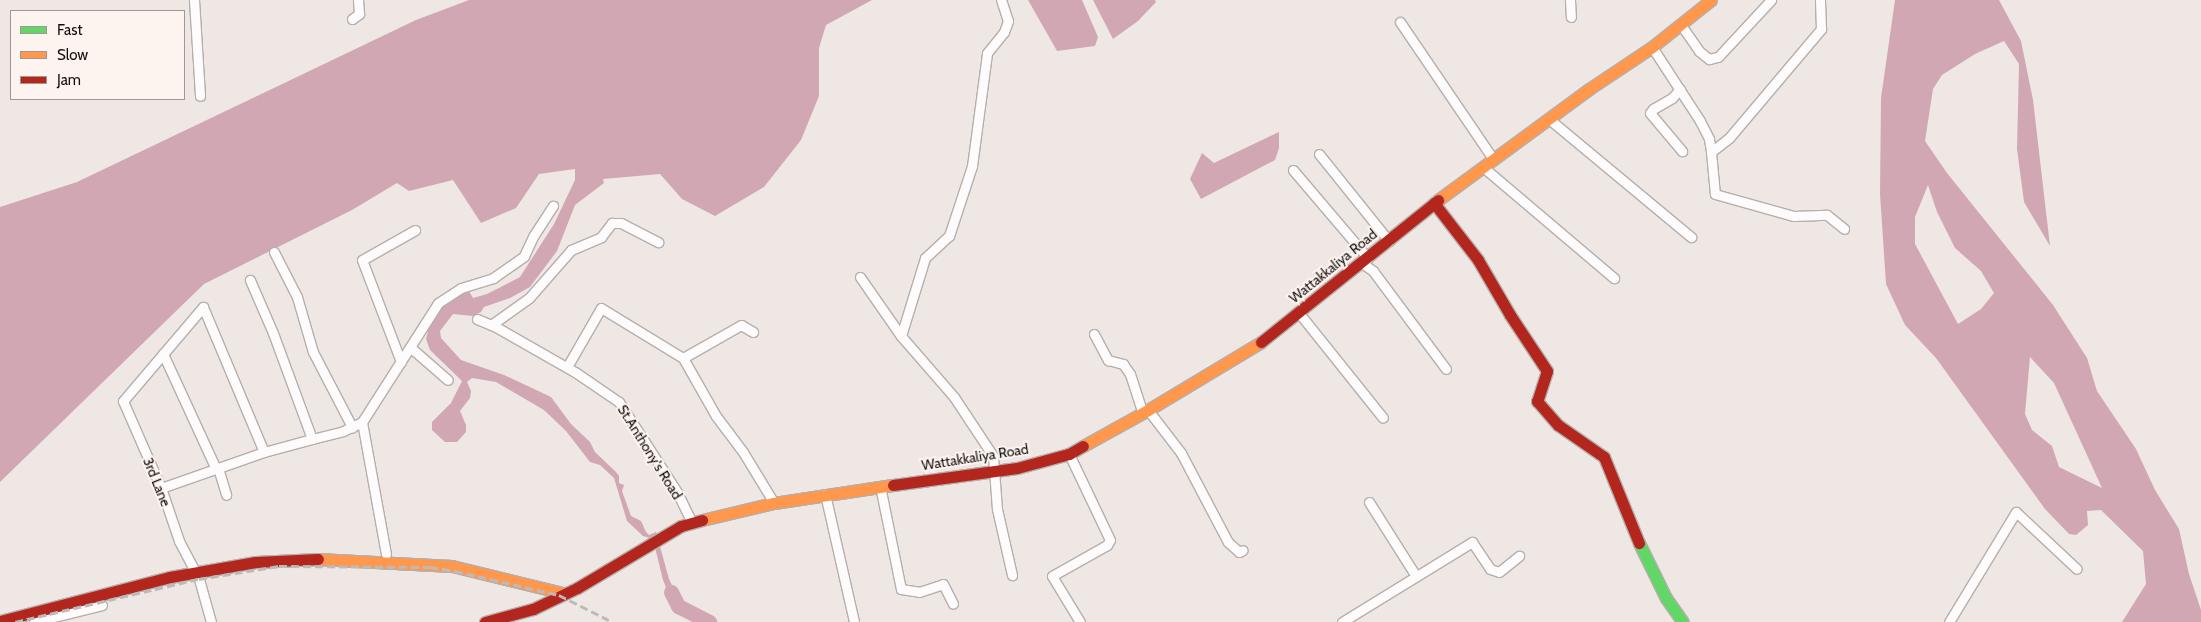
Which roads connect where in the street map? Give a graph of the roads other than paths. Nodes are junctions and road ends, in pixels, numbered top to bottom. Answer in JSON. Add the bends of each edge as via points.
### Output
{"nodes":[{"id":1,"x":194,"y":0,"type":"edge"},
{"id":2,"x":358,"y":0,"type":"edge"},
{"id":3,"x":1001,"y":0,"type":"edge"},
{"id":4,"x":1570,"y":0,"type":"edge"},
{"id":5,"x":1711,"y":0,"type":"edge"},
{"id":6,"x":1771,"y":0,"type":"edge"},
{"id":7,"x":1820,"y":0,"type":"edge"},
{"id":8,"x":1570,"y":17,"type":"dead end"},
{"id":9,"x":352,"y":19,"type":"dead end"},
{"id":10,"x":1400,"y":22,"type":"dead end"},
{"id":11,"x":1681,"y":25,"type":"junction"},
{"id":12,"x":1652,"y":47,"type":"junction"},
{"id":13,"x":1680,"y":89,"type":"junction"},
{"id":14,"x":200,"y":96,"type":"dead end"},
{"id":15,"x":1549,"y":119,"type":"junction"},
{"id":16,"x":1682,"y":151,"type":"dead end"},
{"id":17,"x":1711,"y":152,"type":"junction"},
{"id":18,"x":1319,"y":154,"type":"dead end"},
{"id":19,"x":1493,"y":159,"type":"junction"},
{"id":20,"x":1483,"y":167,"type":"junction"},
{"id":21,"x":1293,"y":170,"type":"dead end"},
{"id":22,"x":1434,"y":203,"type":"junction"},
{"id":23,"x":553,"y":206,"type":"dead end"},
{"id":24,"x":1844,"y":229,"type":"dead end"},
{"id":25,"x":415,"y":230,"type":"dead end"},
{"id":26,"x":1691,"y":237,"type":"dead end"},
{"id":27,"x":1389,"y":241,"type":"junction"},
{"id":28,"x":658,"y":242,"type":"dead end"},
{"id":29,"x":274,"y":252,"type":"dead end"},
{"id":30,"x":1365,"y":261,"type":"junction"},
{"id":31,"x":860,"y":277,"type":"dead end"},
{"id":32,"x":1614,"y":278,"type":"dead end"},
{"id":33,"x":250,"y":280,"type":"dead end"},
{"id":34,"x":1300,"y":313,"type":"junction"},
{"id":35,"x":477,"y":319,"type":"dead end"},
{"id":36,"x":493,"y":326,"type":"junction"},
{"id":37,"x":753,"y":332,"type":"dead end"},
{"id":38,"x":1094,"y":334,"type":"dead end"},
{"id":39,"x":901,"y":336,"type":"junction"},
{"id":40,"x":410,"y":347,"type":"junction"},
{"id":41,"x":163,"y":354,"type":"junction"},
{"id":42,"x":683,"y":358,"type":"junction"},
{"id":43,"x":401,"y":362,"type":"junction"},
{"id":44,"x":567,"y":367,"type":"junction"},
{"id":45,"x":1446,"y":369,"type":"dead end"},
{"id":46,"x":448,"y":380,"type":"dead end"},
{"id":47,"x":1147,"y":411,"type":"junction"},
{"id":48,"x":1383,"y":418,"type":"dead end"},
{"id":49,"x":362,"y":422,"type":"junction"},
{"id":50,"x":352,"y":427,"type":"junction"},
{"id":51,"x":312,"y":439,"type":"junction"},
{"id":52,"x":264,"y":452,"type":"junction"},
{"id":53,"x":1069,"y":454,"type":"junction"},
{"id":54,"x":217,"y":468,"type":"junction"},
{"id":55,"x":993,"y":470,"type":"junction"},
{"id":56,"x":880,"y":486,"type":"junction"},
{"id":57,"x":161,"y":488,"type":"junction"},
{"id":58,"x":825,"y":494,"type":"junction"},
{"id":59,"x":226,"y":495,"type":"dead end"},
{"id":60,"x":1369,"y":502,"type":"dead end"},
{"id":61,"x":774,"y":503,"type":"junction"},
{"id":62,"x":692,"y":523,"type":"junction"},
{"id":63,"x":1243,"y":550,"type":"dead end"},
{"id":64,"x":386,"y":554,"type":"dead end"},
{"id":65,"x":1518,"y":556,"type":"dead end"},
{"id":66,"x":2077,"y":569,"type":"dead end"},
{"id":67,"x":195,"y":572,"type":"junction"},
{"id":68,"x":1012,"y":575,"type":"dead end"},
{"id":69,"x":1416,"y":576,"type":"junction"},
{"id":70,"x":563,"y":593,"type":"junction"},
{"id":71,"x":953,"y":604,"type":"dead end"},
{"id":72,"x":102,"y":605,"type":"dead end"},
{"id":73,"x":0,"y":621,"type":"edge"},
{"id":74,"x":34,"y":622,"type":"edge"},
{"id":75,"x":211,"y":622,"type":"edge"},
{"id":76,"x":485,"y":622,"type":"edge"},
{"id":77,"x":854,"y":622,"type":"edge"},
{"id":78,"x":1080,"y":622,"type":"edge"},
{"id":79,"x":1342,"y":622,"type":"edge"},
{"id":80,"x":1683,"y":622,"type":"edge"},
{"id":81,"x":1949,"y":622,"type":"edge"}],
"edges":[{"from":1,"to":14,"type":"street"},
{"from":2,"to":9,"type":"street","via":[[359,14]]},
{"from":3,"to":39,"type":"street","via":[[1008,21],[1004,32],[987,54],[972,166],[949,236],[925,258]]},
{"from":4,"to":8,"type":"street"},
{"from":5,"to":11,"type":"street","name":"Wattakkaliya Road"},
{"from":6,"to":11,"type":"street","via":[[1718,57],[1708,59]]},
{"from":7,"to":17,"type":"street","via":[[1821,29],[1729,138]]},
{"from":10,"to":19,"type":"street"},
{"from":11,"to":12,"type":"street","name":"Wattakkaliya Road"},
{"from":12,"to":13,"type":"street"},
{"from":12,"to":15,"type":"street","name":"Wattakkaliya Road"},
{"from":13,"to":16,"type":"street","via":[[1650,113]]},
{"from":13,"to":17,"type":"street","via":[[1709,139]]},
{"from":15,"to":19,"type":"street","name":"Wattakkaliya Road"},
{"from":15,"to":26,"type":"street"},
{"from":17,"to":24,"type":"street","via":[[1715,194],[1794,216],[1827,215]]},
{"from":18,"to":27,"type":"street"},
{"from":19,"to":20,"type":"street","name":"Wattakkaliya Road"},
{"from":20,"to":22,"type":"street","name":"Wattakkaliya Road"},
{"from":20,"to":32,"type":"street"},
{"from":21,"to":30,"type":"street"},
{"from":22,"to":27,"type":"street","name":"Wattakkaliya Road"},
{"from":22,"to":80,"type":"street","via":[[1478,260],[1547,371],[1537,401],[1558,426],[1604,457],[1645,559]]},
{"from":23,"to":40,"type":"street","via":[[524,256],[493,278],[461,288],[438,303]]},
{"from":25,"to":43,"type":"street","via":[[362,260]]},
{"from":27,"to":30,"type":"street","name":"Wattakkaliya Road"},
{"from":28,"to":36,"type":"street","via":[[621,223],[612,223],[600,237],[571,250],[529,298]]},
{"from":29,"to":50,"type":"street","via":[[297,297],[313,352]]},
{"from":30,"to":34,"type":"street","name":"Wattakkaliya Road"},
{"from":30,"to":45,"type":"street"},
{"from":31,"to":39,"type":"street"},
{"from":33,"to":51,"type":"street"},
{"from":34,"to":47,"type":"street","name":"Wattakkaliya Road","via":[[1270,336]]},
{"from":34,"to":48,"type":"street"},
{"from":35,"to":36,"type":"street","name":"St.Anthony's Road"},
{"from":36,"to":44,"type":"street","name":"St.Anthony's Road"},
{"from":37,"to":42,"type":"street","via":[[741,325]]},
{"from":38,"to":47,"type":"street","via":[[1108,360],[1123,364],[1130,374],[1138,401]]},
{"from":39,"to":55,"type":"street","via":[[954,398],[993,456]]},
{"from":40,"to":43,"type":"street"},
{"from":40,"to":46,"type":"street"},
{"from":41,"to":52,"type":"street","via":[[202,307]]},
{"from":41,"to":54,"type":"street"},
{"from":41,"to":57,"type":"street","name":"3rd Lane","via":[[123,401]]},
{"from":42,"to":44,"type":"street","via":[[602,308]]},
{"from":42,"to":61,"type":"street","via":[[716,416]]},
{"from":43,"to":49,"type":"street"},
{"from":44,"to":62,"type":"street","name":"St.Anthony's Road","via":[[619,402],[677,492]]},
{"from":47,"to":53,"type":"street","name":"Wattakkaliya Road"},
{"from":47,"to":63,"type":"street","via":[[1181,453],[1228,542],[1239,552]]},
{"from":49,"to":50,"type":"street"},
{"from":49,"to":64,"type":"street"},
{"from":50,"to":51,"type":"street"},
{"from":51,"to":52,"type":"street"},
{"from":52,"to":54,"type":"street"},
{"from":53,"to":55,"type":"street","name":"Wattakkaliya Road","via":[[1017,468]]},
{"from":53,"to":78,"type":"street","via":[[1110,540],[1107,545],[1052,576]]},
{"from":54,"to":57,"type":"street"},
{"from":54,"to":59,"type":"street"},
{"from":55,"to":56,"type":"street","name":"Wattakkaliya Road"},
{"from":55,"to":68,"type":"street"},
{"from":56,"to":58,"type":"street","name":"Wattakkaliya Road"},
{"from":56,"to":71,"type":"street","via":[[901,589],[919,592],[942,584]]},
{"from":57,"to":67,"type":"street","name":"3rd Lane","via":[[179,542]]},
{"from":58,"to":61,"type":"street","name":"Wattakkaliya Road"},
{"from":58,"to":77,"type":"street"},
{"from":60,"to":69,"type":"street"},
{"from":61,"to":62,"type":"street","name":"Wattakkaliya Road"},
{"from":62,"to":70,"type":"street","name":"Wattakkaliya Road","via":[[681,526],[577,588]]},
{"from":65,"to":69,"type":"street","via":[[1499,572],[1490,569],[1472,542]]},
{"from":66,"to":81,"type":"street","via":[[2016,512]]},
{"from":67,"to":70,"type":"street","via":[[265,561],[378,561],[452,566]]},
{"from":67,"to":73,"type":"street"},
{"from":67,"to":75,"type":"street","name":"3rd Lane"},
{"from":69,"to":79,"type":"street"},
{"from":70,"to":76,"type":"street","name":"Wattakkaliya Road","via":[[533,609]]},
{"from":72,"to":74,"type":"street"}]}
